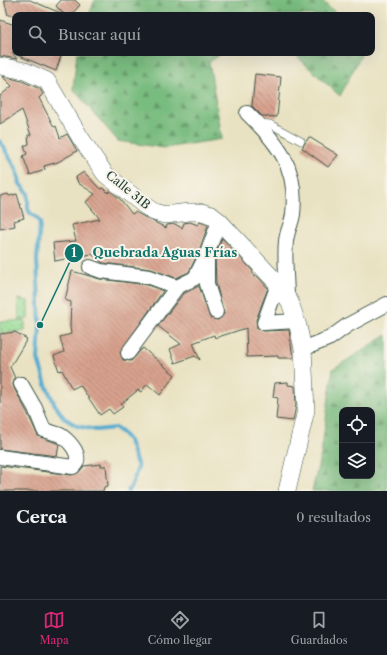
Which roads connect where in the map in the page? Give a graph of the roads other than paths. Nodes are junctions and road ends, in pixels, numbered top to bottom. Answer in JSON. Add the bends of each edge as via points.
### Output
{"nodes":[{"id":1,"x":0,"y":66,"type":"edge"},
{"id":2,"x":252,"y":118,"type":"joint"},
{"id":3,"x":301,"y":141,"type":"dead end"},
{"id":4,"x":220,"y":221,"type":"junction"},
{"id":5,"x":207,"y":254,"type":"junction"},
{"id":6,"x":90,"y":267,"type":"dead end"},
{"id":7,"x":278,"y":284,"type":"junction"},
{"id":8,"x":178,"y":287,"type":"junction"},
{"id":9,"x":287,"y":299,"type":"junction"},
{"id":10,"x":387,"y":304,"type":"edge"},
{"id":11,"x":216,"y":312,"type":"dead end"},
{"id":12,"x":296,"y":321,"type":"junction"},
{"id":13,"x":303,"y":349,"type":"junction"},
{"id":14,"x":128,"y":353,"type":"dead end"},
{"id":15,"x":21,"y":384,"type":"dead end"},
{"id":16,"x":0,"y":457,"type":"edge"},
{"id":17,"x":287,"y":491,"type":"edge"}],
"edges":[{"from":1,"to":4,"type":"street","name":"Calle 31B","via":[[25,71],[46,81],[105,174],[144,205],[154,212],[165,215],[202,212]]},
{"from":2,"to":3,"type":"lane","via":[[270,124]]},
{"from":2,"to":9,"type":"street","via":[[267,133],[286,160],[295,190],[293,216],[286,240]]},
{"from":4,"to":5,"type":"street"},
{"from":4,"to":7,"type":"street","name":"Calle 31B"},
{"from":5,"to":8,"type":"street","via":[[195,278]]},
{"from":5,"to":11,"type":"street","via":[[207,284]]},
{"from":6,"to":8,"type":"street","via":[[150,278]]},
{"from":7,"to":9,"type":"street","name":"Calle 31B"},
{"from":7,"to":12,"type":"street","via":[[264,323]]},
{"from":8,"to":14,"type":"street"},
{"from":9,"to":12,"type":"street","name":"Calle 31B"},
{"from":10,"to":13,"type":"street","via":[[330,338]]},
{"from":12,"to":13,"type":"street","name":"Calle 31B"},
{"from":13,"to":17,"type":"street","name":"Calle 31B","via":[[306,410]]},
{"from":15,"to":16,"type":"street","via":[[44,430],[61,436],[77,453],[78,458],[73,467]]}]}
